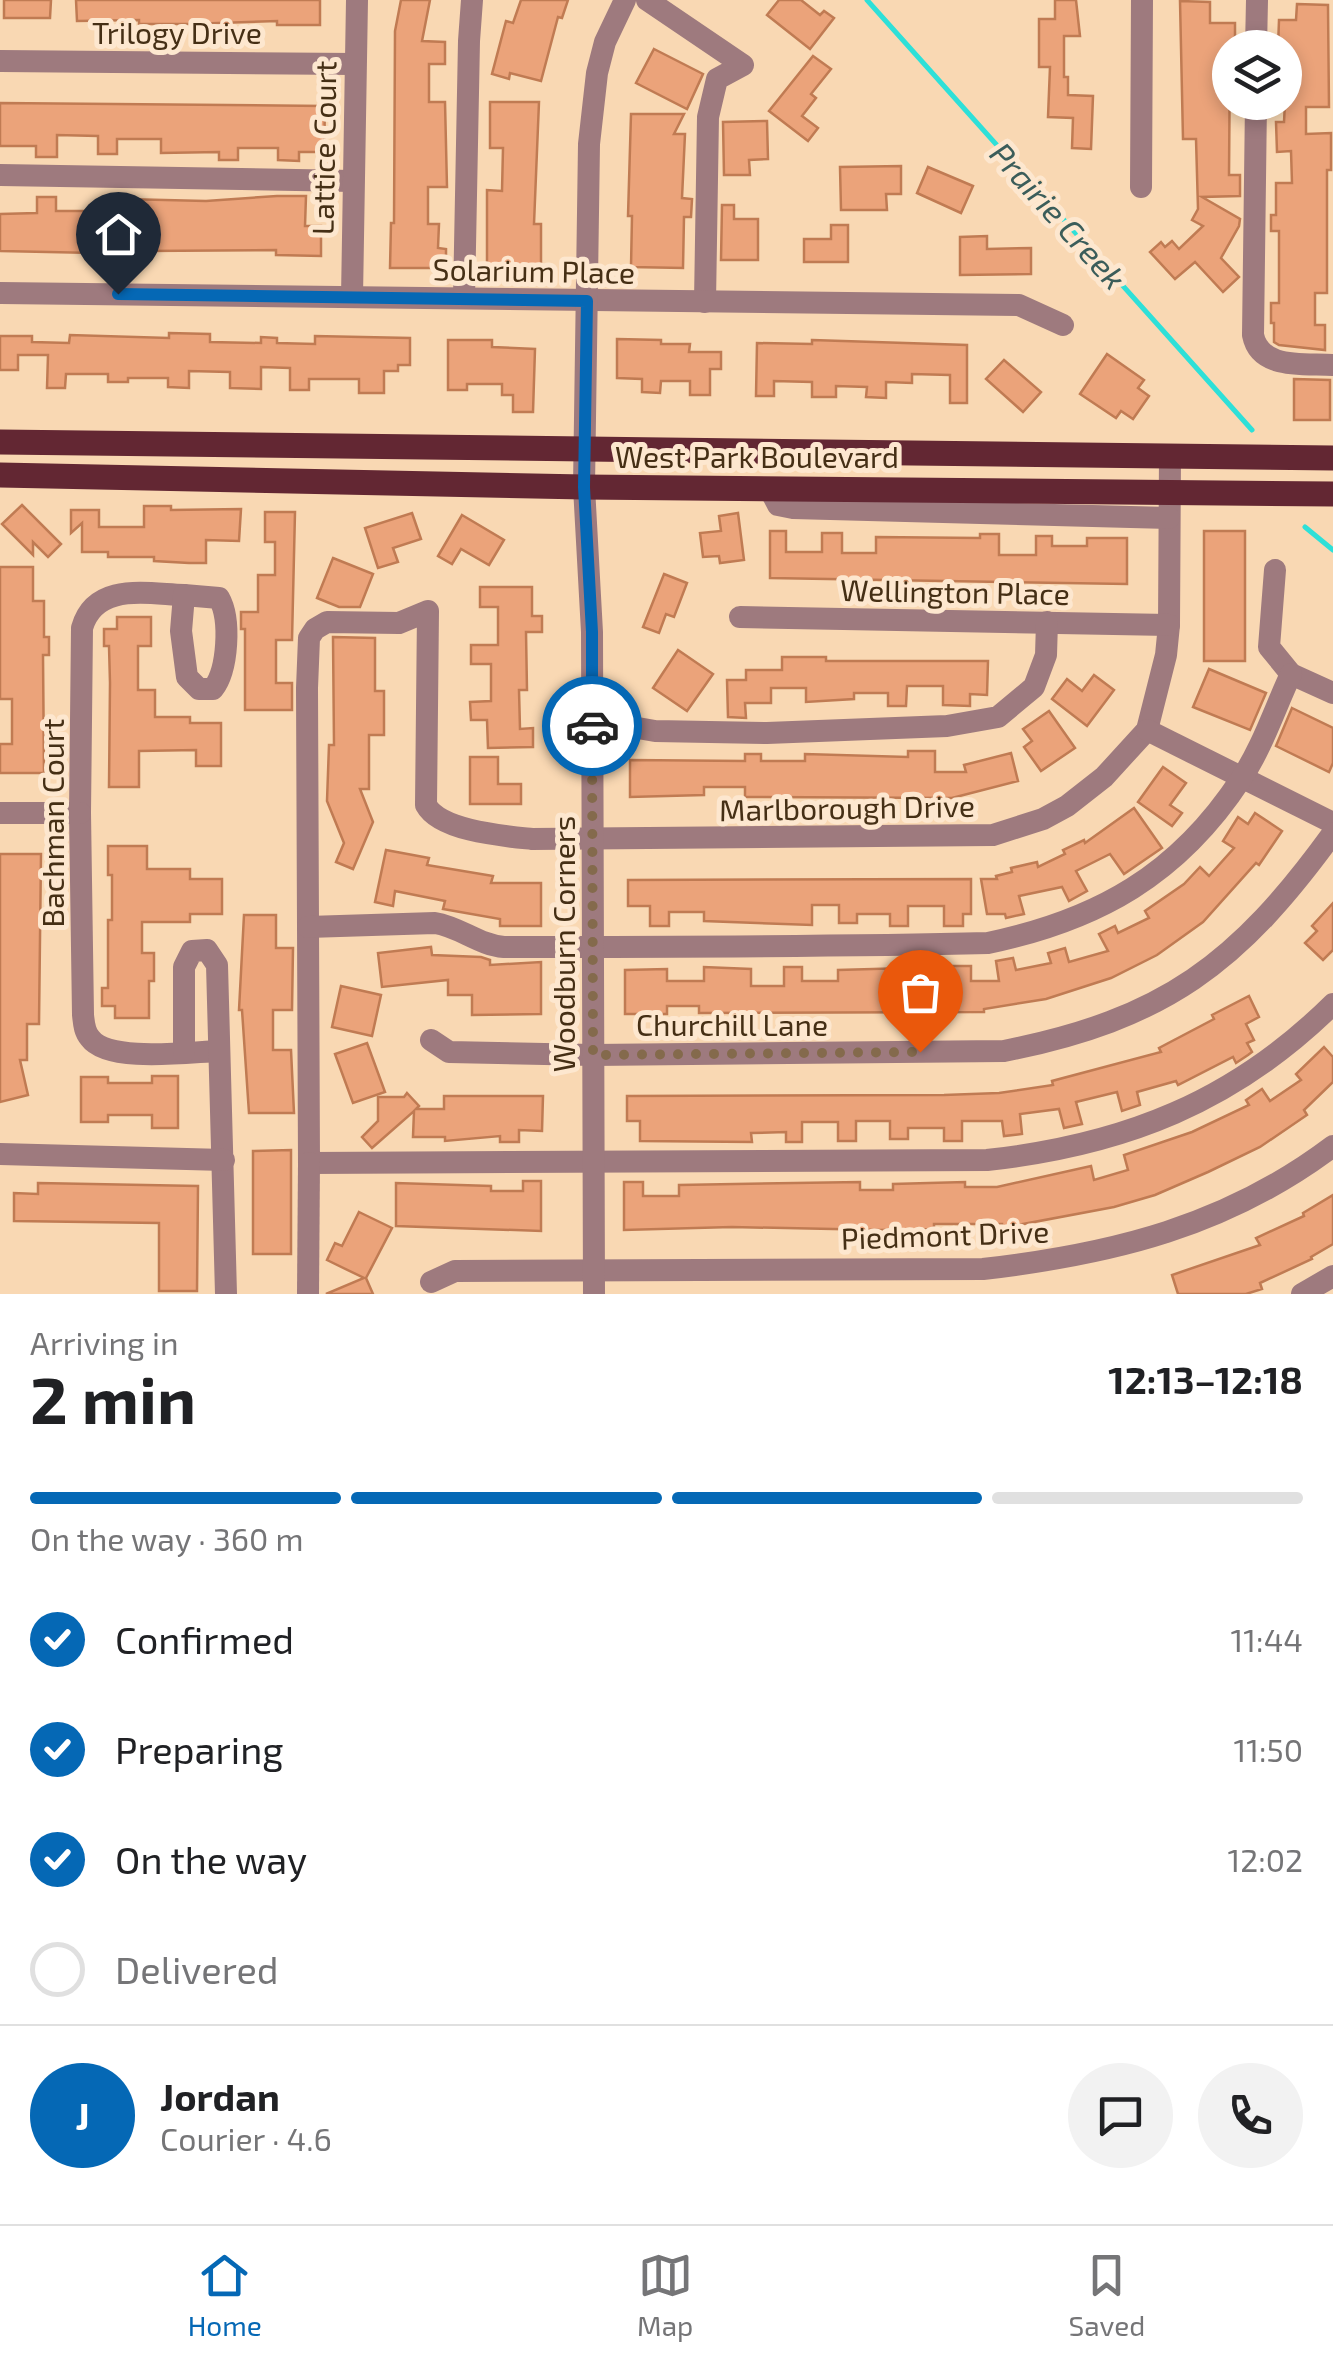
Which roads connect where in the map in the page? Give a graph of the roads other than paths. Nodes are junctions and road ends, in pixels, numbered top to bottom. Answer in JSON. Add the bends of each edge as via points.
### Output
{"nodes":[{"id":1,"x":357,"y":0,"type":"edge"},
{"id":2,"x":472,"y":0,"type":"edge"},
{"id":3,"x":625,"y":0,"type":"edge"},
{"id":4,"x":647,"y":0,"type":"edge"},
{"id":5,"x":1142,"y":0,"type":"edge"},
{"id":6,"x":1257,"y":0,"type":"edge"},
{"id":7,"x":1256,"y":30,"type":"edge"},
{"id":8,"x":0,"y":61,"type":"edge"},
{"id":9,"x":354,"y":64,"type":"junction"},
{"id":10,"x":1256,"y":120,"type":"edge"},
{"id":11,"x":0,"y":175,"type":"edge"},
{"id":12,"x":353,"y":181,"type":"junction"},
{"id":13,"x":1141,"y":187,"type":"dead end"},
{"id":14,"x":0,"y":293,"type":"edge"},
{"id":15,"x":352,"y":296,"type":"junction"},
{"id":16,"x":464,"y":298,"type":"junction"},
{"id":17,"x":587,"y":301,"type":"junction"},
{"id":18,"x":705,"y":302,"type":"junction"},
{"id":19,"x":1063,"y":326,"type":"dead end"},
{"id":20,"x":1333,"y":365,"type":"edge"},
{"id":21,"x":0,"y":442,"type":"edge"},
{"id":22,"x":585,"y":448,"type":"junction"},
{"id":23,"x":1170,"y":455,"type":"junction"},
{"id":24,"x":1333,"y":458,"type":"edge"},
{"id":25,"x":0,"y":474,"type":"edge"},
{"id":26,"x":584,"y":487,"type":"junction"},
{"id":27,"x":769,"y":488,"type":"junction"},
{"id":28,"x":1169,"y":491,"type":"junction"},
{"id":29,"x":1333,"y":494,"type":"edge"},
{"id":30,"x":1169,"y":518,"type":"junction"},
{"id":31,"x":1275,"y":570,"type":"dead end"},
{"id":32,"x":184,"y":595,"type":"dead end"},
{"id":33,"x":740,"y":617,"type":"dead end"},
{"id":34,"x":1047,"y":622,"type":"junction"},
{"id":35,"x":1169,"y":624,"type":"junction"},
{"id":36,"x":1291,"y":674,"type":"junction"},
{"id":37,"x":1333,"y":694,"type":"edge"},
{"id":38,"x":592,"y":720,"type":"junction"},
{"id":39,"x":1147,"y":730,"type":"junction"},
{"id":40,"x":1242,"y":778,"type":"junction"},
{"id":41,"x":0,"y":813,"type":"edge"},
{"id":42,"x":80,"y":813,"type":"junction"},
{"id":43,"x":1333,"y":823,"type":"edge"},
{"id":44,"x":1333,"y":833,"type":"edge"},
{"id":45,"x":592,"y":840,"type":"junction"},
{"id":46,"x":308,"y":927,"type":"junction"},
{"id":47,"x":594,"y":947,"type":"junction"},
{"id":48,"x":1333,"y":1004,"type":"edge"},
{"id":49,"x":431,"y":1040,"type":"dead end"},
{"id":50,"x":184,"y":1052,"type":"junction"},
{"id":51,"x":218,"y":1052,"type":"junction"},
{"id":52,"x":593,"y":1055,"type":"junction"},
{"id":53,"x":1333,"y":1146,"type":"edge"},
{"id":54,"x":0,"y":1154,"type":"edge"},
{"id":55,"x":224,"y":1160,"type":"junction"},
{"id":56,"x":593,"y":1160,"type":"junction"},
{"id":57,"x":310,"y":1163,"type":"junction"},
{"id":58,"x":594,"y":1269,"type":"junction"},
{"id":59,"x":431,"y":1282,"type":"dead end"},
{"id":60,"x":226,"y":1294,"type":"edge"},
{"id":61,"x":308,"y":1294,"type":"edge"},
{"id":62,"x":594,"y":1294,"type":"edge"}],
"edges":[{"from":1,"to":9,"type":"street","name":"Lattice Court"},
{"from":2,"to":16,"type":"street"},
{"from":3,"to":17,"type":"street","name":"Woodburn Corners","via":[[605,42],[590,108]]},
{"from":4,"to":18,"type":"street","via":[[743,65],[717,80],[712,92]]},
{"from":5,"to":13,"type":"street"},
{"from":6,"to":7,"type":"street"},
{"from":8,"to":9,"type":"street","name":"Trilogy Drive"},
{"from":9,"to":12,"type":"street","name":"Lattice Court"},
{"from":10,"to":20,"type":"street","via":[[1256,348],[1282,362]]},
{"from":11,"to":12,"type":"street"},
{"from":12,"to":15,"type":"street","name":"Lattice Court"},
{"from":14,"to":15,"type":"street","name":"Solarium Place"},
{"from":15,"to":16,"type":"street","name":"Solarium Place"},
{"from":16,"to":17,"type":"street","name":"Solarium Place"},
{"from":17,"to":18,"type":"street","name":"Solarium Place"},
{"from":17,"to":22,"type":"street","name":"Woodburn Corners"},
{"from":18,"to":19,"type":"street","name":"Solarium Place","via":[[1019,305]]},
{"from":21,"to":22,"type":"main road","name":"West Park Boulevard"},
{"from":22,"to":23,"type":"main road","name":"West Park Boulevard"},
{"from":22,"to":26,"type":"street","name":"Woodburn Corners"},
{"from":23,"to":24,"type":"main road","name":"West Park Boulevard"},
{"from":23,"to":28,"type":"street","name":"Marlborough Drive"},
{"from":25,"to":26,"type":"main road","name":"West Park Boulevard"},
{"from":26,"to":27,"type":"main road","name":"West Park Boulevard"},
{"from":26,"to":38,"type":"street","name":"Woodburn Corners"},
{"from":27,"to":28,"type":"main road","name":"West Park Boulevard"},
{"from":27,"to":30,"type":"street","via":[[778,505],[793,508]]},
{"from":28,"to":29,"type":"main road","name":"West Park Boulevard"},
{"from":28,"to":30,"type":"street","name":"Marlborough Drive"},
{"from":30,"to":35,"type":"street","name":"Marlborough Drive"},
{"from":31,"to":36,"type":"street","via":[[1269,647]]},
{"from":32,"to":42,"type":"street","name":"Bachman Court","via":[[116,595],[85,616]]},
{"from":33,"to":34,"type":"street","name":"Wellington Place"},
{"from":34,"to":35,"type":"street","name":"Wellington Place"},
{"from":34,"to":38,"type":"street","via":[[1046,655],[1034,687],[998,717],[947,726],[732,734]]},
{"from":35,"to":39,"type":"street","name":"Marlborough Drive"},
{"from":36,"to":37,"type":"street"},
{"from":36,"to":40,"type":"street"},
{"from":38,"to":45,"type":"street","name":"Woodburn Corners"},
{"from":39,"to":40,"type":"street"},
{"from":39,"to":45,"type":"street","name":"Marlborough Drive","via":[[1067,806],[992,835]]},
{"from":40,"to":43,"type":"street"},
{"from":40,"to":47,"type":"street","via":[[1179,853],[1144,882],[1118,900],[1016,937],[806,948]]},
{"from":41,"to":42,"type":"street"},
{"from":42,"to":50,"type":"street","name":"Bachman Court","via":[[84,1026],[93,1042],[118,1052]]},
{"from":44,"to":52,"type":"street","name":"Churchill Lane","via":[[1232,952],[1184,987],[1088,1032],[1004,1051]]},
{"from":45,"to":46,"type":"street","name":"Marlborough Drive","via":[[494,835],[431,814],[428,611],[399,623],[327,622],[309,638]]},
{"from":45,"to":47,"type":"street","name":"Woodburn Corners"},
{"from":46,"to":47,"type":"street","via":[[435,922],[488,946]]},
{"from":46,"to":57,"type":"street"},
{"from":47,"to":52,"type":"street","name":"Woodburn Corners"},
{"from":48,"to":56,"type":"street","via":[[1211,1096],[1136,1131],[1056,1151],[987,1160]]},
{"from":49,"to":52,"type":"street","name":"Churchill Lane","via":[[449,1052]]},
{"from":50,"to":51,"type":"street","name":"Bachman Court"},
{"from":50,"to":51,"type":"street","via":[[184,966],[199,948],[217,965]]},
{"from":51,"to":55,"type":"street"},
{"from":52,"to":56,"type":"street","name":"Woodburn Corners"},
{"from":53,"to":58,"type":"street","name":"Piedmont Drive","via":[[1253,1196],[1192,1224],[1060,1260],[983,1269]]},
{"from":54,"to":55,"type":"street"},
{"from":55,"to":60,"type":"street"},
{"from":56,"to":57,"type":"street"},
{"from":56,"to":58,"type":"street","name":"Woodburn Corners"},
{"from":57,"to":61,"type":"street"},
{"from":58,"to":59,"type":"street","name":"Piedmont Drive","via":[[455,1271]]},
{"from":58,"to":62,"type":"street","name":"Woodburn Corners"}]}
